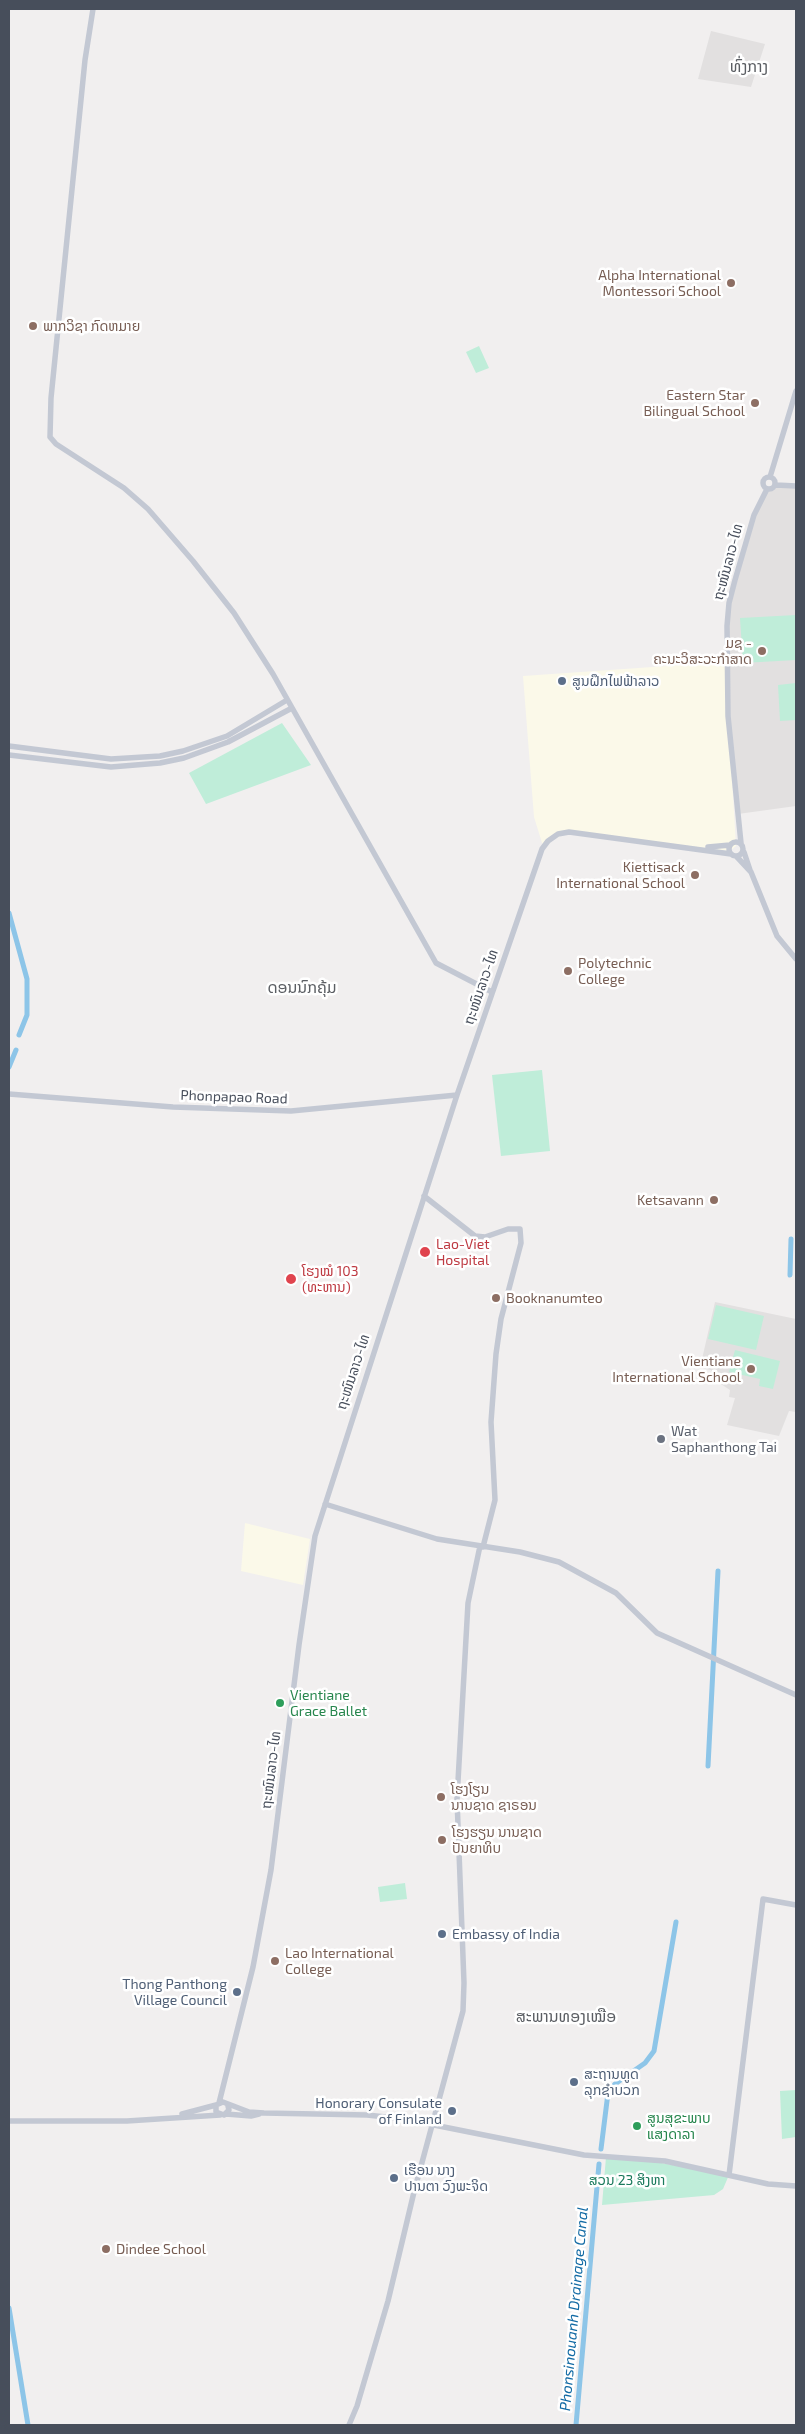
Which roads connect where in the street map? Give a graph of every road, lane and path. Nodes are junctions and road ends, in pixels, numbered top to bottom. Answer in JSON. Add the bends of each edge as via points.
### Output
{"nodes":[{"id":1,"x":93,"y":9,"type":"edge"},
{"id":2,"x":796,"y":391,"type":"edge"},
{"id":3,"x":770,"y":477,"type":"junction"},
{"id":4,"x":776,"y":485,"type":"junction"},
{"id":5,"x":796,"y":486,"type":"edge"},
{"id":6,"x":767,"y":489,"type":"junction"},
{"id":7,"x":287,"y":700,"type":"junction"},
{"id":8,"x":292,"y":708,"type":"junction"},
{"id":9,"x":9,"y":746,"type":"edge"},
{"id":10,"x":9,"y":755,"type":"edge"},
{"id":11,"x":735,"y":844,"type":"junction"},
{"id":12,"x":701,"y":848,"type":"junction"},
{"id":13,"x":744,"y":852,"type":"junction"},
{"id":14,"x":734,"y":855,"type":"junction"},
{"id":15,"x":751,"y":872,"type":"junction"},
{"id":16,"x":796,"y":959,"type":"edge"},
{"id":17,"x":492,"y":992,"type":"junction"},
{"id":18,"x":9,"y":1094,"type":"edge"},
{"id":19,"x":457,"y":1095,"type":"junction"},
{"id":20,"x":424,"y":1196,"type":"junction"},
{"id":21,"x":325,"y":1504,"type":"junction"},
{"id":22,"x":482,"y":1546,"type":"junction"},
{"id":23,"x":796,"y":1695,"type":"edge"},
{"id":24,"x":796,"y":1905,"type":"edge"},
{"id":25,"x":226,"y":2082,"type":"junction"},
{"id":26,"x":218,"y":2104,"type":"junction"},
{"id":27,"x":228,"y":2105,"type":"junction"},
{"id":28,"x":264,"y":2113,"type":"junction"},
{"id":29,"x":223,"y":2114,"type":"junction"},
{"id":30,"x":166,"y":2118,"type":"junction"},
{"id":31,"x":9,"y":2121,"type":"edge"},
{"id":32,"x":434,"y":2124,"type":"junction"},
{"id":33,"x":729,"y":2175,"type":"junction"},
{"id":34,"x":796,"y":2186,"type":"edge"},
{"id":35,"x":349,"y":2425,"type":"edge"}],
"edges":[{"from":1,"to":7,"type":"street","via":[[51,398],[50,436],[56,444],[124,488],[167,530],[234,613]]},
{"from":2,"to":3,"type":"street"},
{"from":3,"to":4,"type":"street"},
{"from":3,"to":6,"type":"street","via":[[764,481]]},
{"from":4,"to":5,"type":"street"},
{"from":4,"to":6,"type":"street"},
{"from":6,"to":11,"type":"street","name":"ຖະໜົນລາວ-ໄທ","via":[[754,514],[728,610],[726,660],[737,825]]},
{"from":7,"to":8,"type":"street"},
{"from":7,"to":9,"type":"street","via":[[227,736],[160,756],[110,759]]},
{"from":8,"to":10,"type":"street","via":[[228,742],[160,763],[111,767]]},
{"from":8,"to":17,"type":"street","via":[[436,963]]},
{"from":11,"to":12,"type":"street","name":"ຖະໜົນລາວ-ໄທ"},
{"from":11,"to":13,"type":"street"},
{"from":11,"to":14,"type":"street"},
{"from":12,"to":14,"type":"street","name":"ຖະໜົນລາວ-ໄທ"},
{"from":12,"to":17,"type":"street","name":"ຖະໜົນລາວ-ໄທ","via":[[569,832],[558,834],[548,841]]},
{"from":13,"to":14,"type":"street"},
{"from":13,"to":15,"type":"street"},
{"from":14,"to":15,"type":"street"},
{"from":15,"to":16,"type":"street","via":[[774,931]]},
{"from":17,"to":19,"type":"street","name":"ຖະໜົນລາວ-ໄທ"},
{"from":18,"to":19,"type":"street","name":"Phonpapao Road","via":[[160,1106],[291,1111]]},
{"from":19,"to":20,"type":"street","name":"ຖະໜົນລາວ-ໄທ"},
{"from":20,"to":21,"type":"street","name":"ຖະໜົນລາວ-ໄທ"},
{"from":20,"to":22,"type":"street","via":[[475,1236],[485,1237],[508,1229],[520,1229],[521,1243],[501,1319],[496,1354],[491,1422],[495,1500]]},
{"from":21,"to":22,"type":"street","via":[[410,1532]]},
{"from":21,"to":25,"type":"street","name":"ຖະໜົນລາວ-ໄທ","via":[[311,1558],[271,1870],[253,1967]]},
{"from":22,"to":23,"type":"street","via":[[533,1555],[576,1569],[622,1598],[652,1630]]},
{"from":22,"to":32,"type":"street","via":[[468,1603],[457,1799],[463,2011]]},
{"from":24,"to":33,"type":"street","via":[[763,1899]]},
{"from":25,"to":26,"type":"street","name":"ຖະໜົນລາວ-ໄທ"},
{"from":25,"to":27,"type":"street","name":"ຖະໜົນລາວ-ໄທ"},
{"from":26,"to":27,"type":"street"},
{"from":26,"to":29,"type":"street","via":[[216,2110]]},
{"from":26,"to":30,"type":"street"},
{"from":27,"to":28,"type":"street"},
{"from":27,"to":29,"type":"street","name":"ຖະໜົນລາວ-ໄທ"},
{"from":28,"to":29,"type":"street","via":[[251,2116]]},
{"from":28,"to":32,"type":"street","via":[[367,2115]]},
{"from":29,"to":30,"type":"street"},
{"from":30,"to":31,"type":"street"},
{"from":32,"to":33,"type":"street","via":[[595,2156],[664,2161]]},
{"from":32,"to":35,"type":"street","via":[[388,2301]]},
{"from":33,"to":34,"type":"street","via":[[768,2184]]}]}
